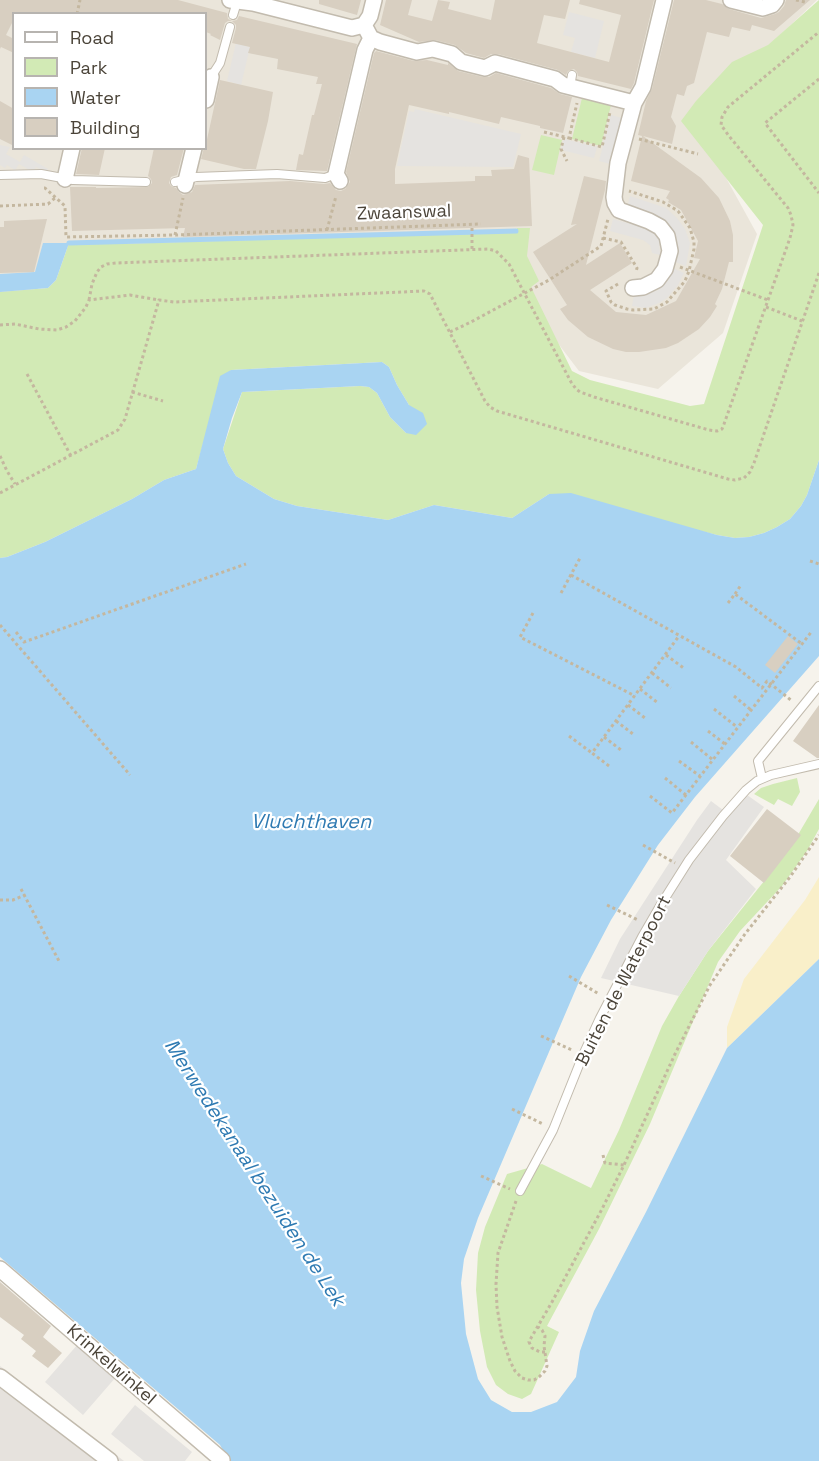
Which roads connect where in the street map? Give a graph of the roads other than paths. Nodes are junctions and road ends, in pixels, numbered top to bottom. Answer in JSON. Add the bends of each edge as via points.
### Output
{"nodes":[{"id":1,"x":374,"y":0,"type":"edge"},
{"id":2,"x":663,"y":0,"type":"edge"},
{"id":3,"x":731,"y":0,"type":"edge"},
{"id":4,"x":776,"y":0,"type":"edge"},
{"id":5,"x":233,"y":6,"type":"edge"},
{"id":6,"x":230,"y":27,"type":"dead end"},
{"id":7,"x":367,"y":32,"type":"junction"},
{"id":8,"x":211,"y":77,"type":"joint"},
{"id":9,"x":207,"y":95,"type":"edge"},
{"id":10,"x":634,"y":102,"type":"junction"},
{"id":11,"x":72,"y":150,"type":"edge"},
{"id":12,"x":193,"y":150,"type":"edge"},
{"id":13,"x":0,"y":176,"type":"edge"},
{"id":14,"x":338,"y":178,"type":"joint"},
{"id":15,"x":66,"y":179,"type":"junction"},
{"id":16,"x":147,"y":182,"type":"dead end"},
{"id":17,"x":182,"y":186,"type":"joint"},
{"id":18,"x":628,"y":282,"type":"road end"},
{"id":19,"x":819,"y":686,"type":"edge"},
{"id":20,"x":819,"y":764,"type":"edge"},
{"id":21,"x":762,"y":778,"type":"junction"},
{"id":22,"x":520,"y":1191,"type":"road end"},
{"id":23,"x":0,"y":1269,"type":"edge"},
{"id":24,"x":0,"y":1377,"type":"edge"},
{"id":25,"x":222,"y":1460,"type":"edge"},
{"id":26,"x":110,"y":1461,"type":"edge"}],
"edges":[{"from":1,"to":7,"type":"street"},
{"from":2,"to":10,"type":"street","via":[[643,87]]},
{"from":3,"to":4,"type":"street","via":[[763,8]]},
{"from":5,"to":7,"type":"street","via":[[254,3]]},
{"from":6,"to":8,"type":"lane","via":[[220,63]]},
{"from":7,"to":10,"type":"street","via":[[380,42],[417,52],[433,49],[485,68],[495,63]]},
{"from":7,"to":14,"type":"street"},
{"from":8,"to":9,"type":"street"},
{"from":10,"to":18,"type":"street","via":[[618,163],[614,198],[622,212],[660,227],[670,246],[668,263],[657,280],[643,287]]},
{"from":11,"to":15,"type":"street"},
{"from":12,"to":17,"type":"street"},
{"from":13,"to":15,"type":"lane","via":[[41,174]]},
{"from":14,"to":17,"type":"lane","via":[[277,174],[196,177]]},
{"from":15,"to":16,"type":"lane"},
{"from":19,"to":21,"type":"lane","via":[[758,761]]},
{"from":20,"to":21,"type":"lane","name":"Buiten de Waterpoort"},
{"from":21,"to":22,"type":"lane","name":"Buiten de Waterpoort","via":[[746,790],[707,835],[660,906],[600,1018],[553,1130]]},
{"from":23,"to":25,"type":"street","name":"Krinkelwinkel"},
{"from":24,"to":26,"type":"street"}]}
